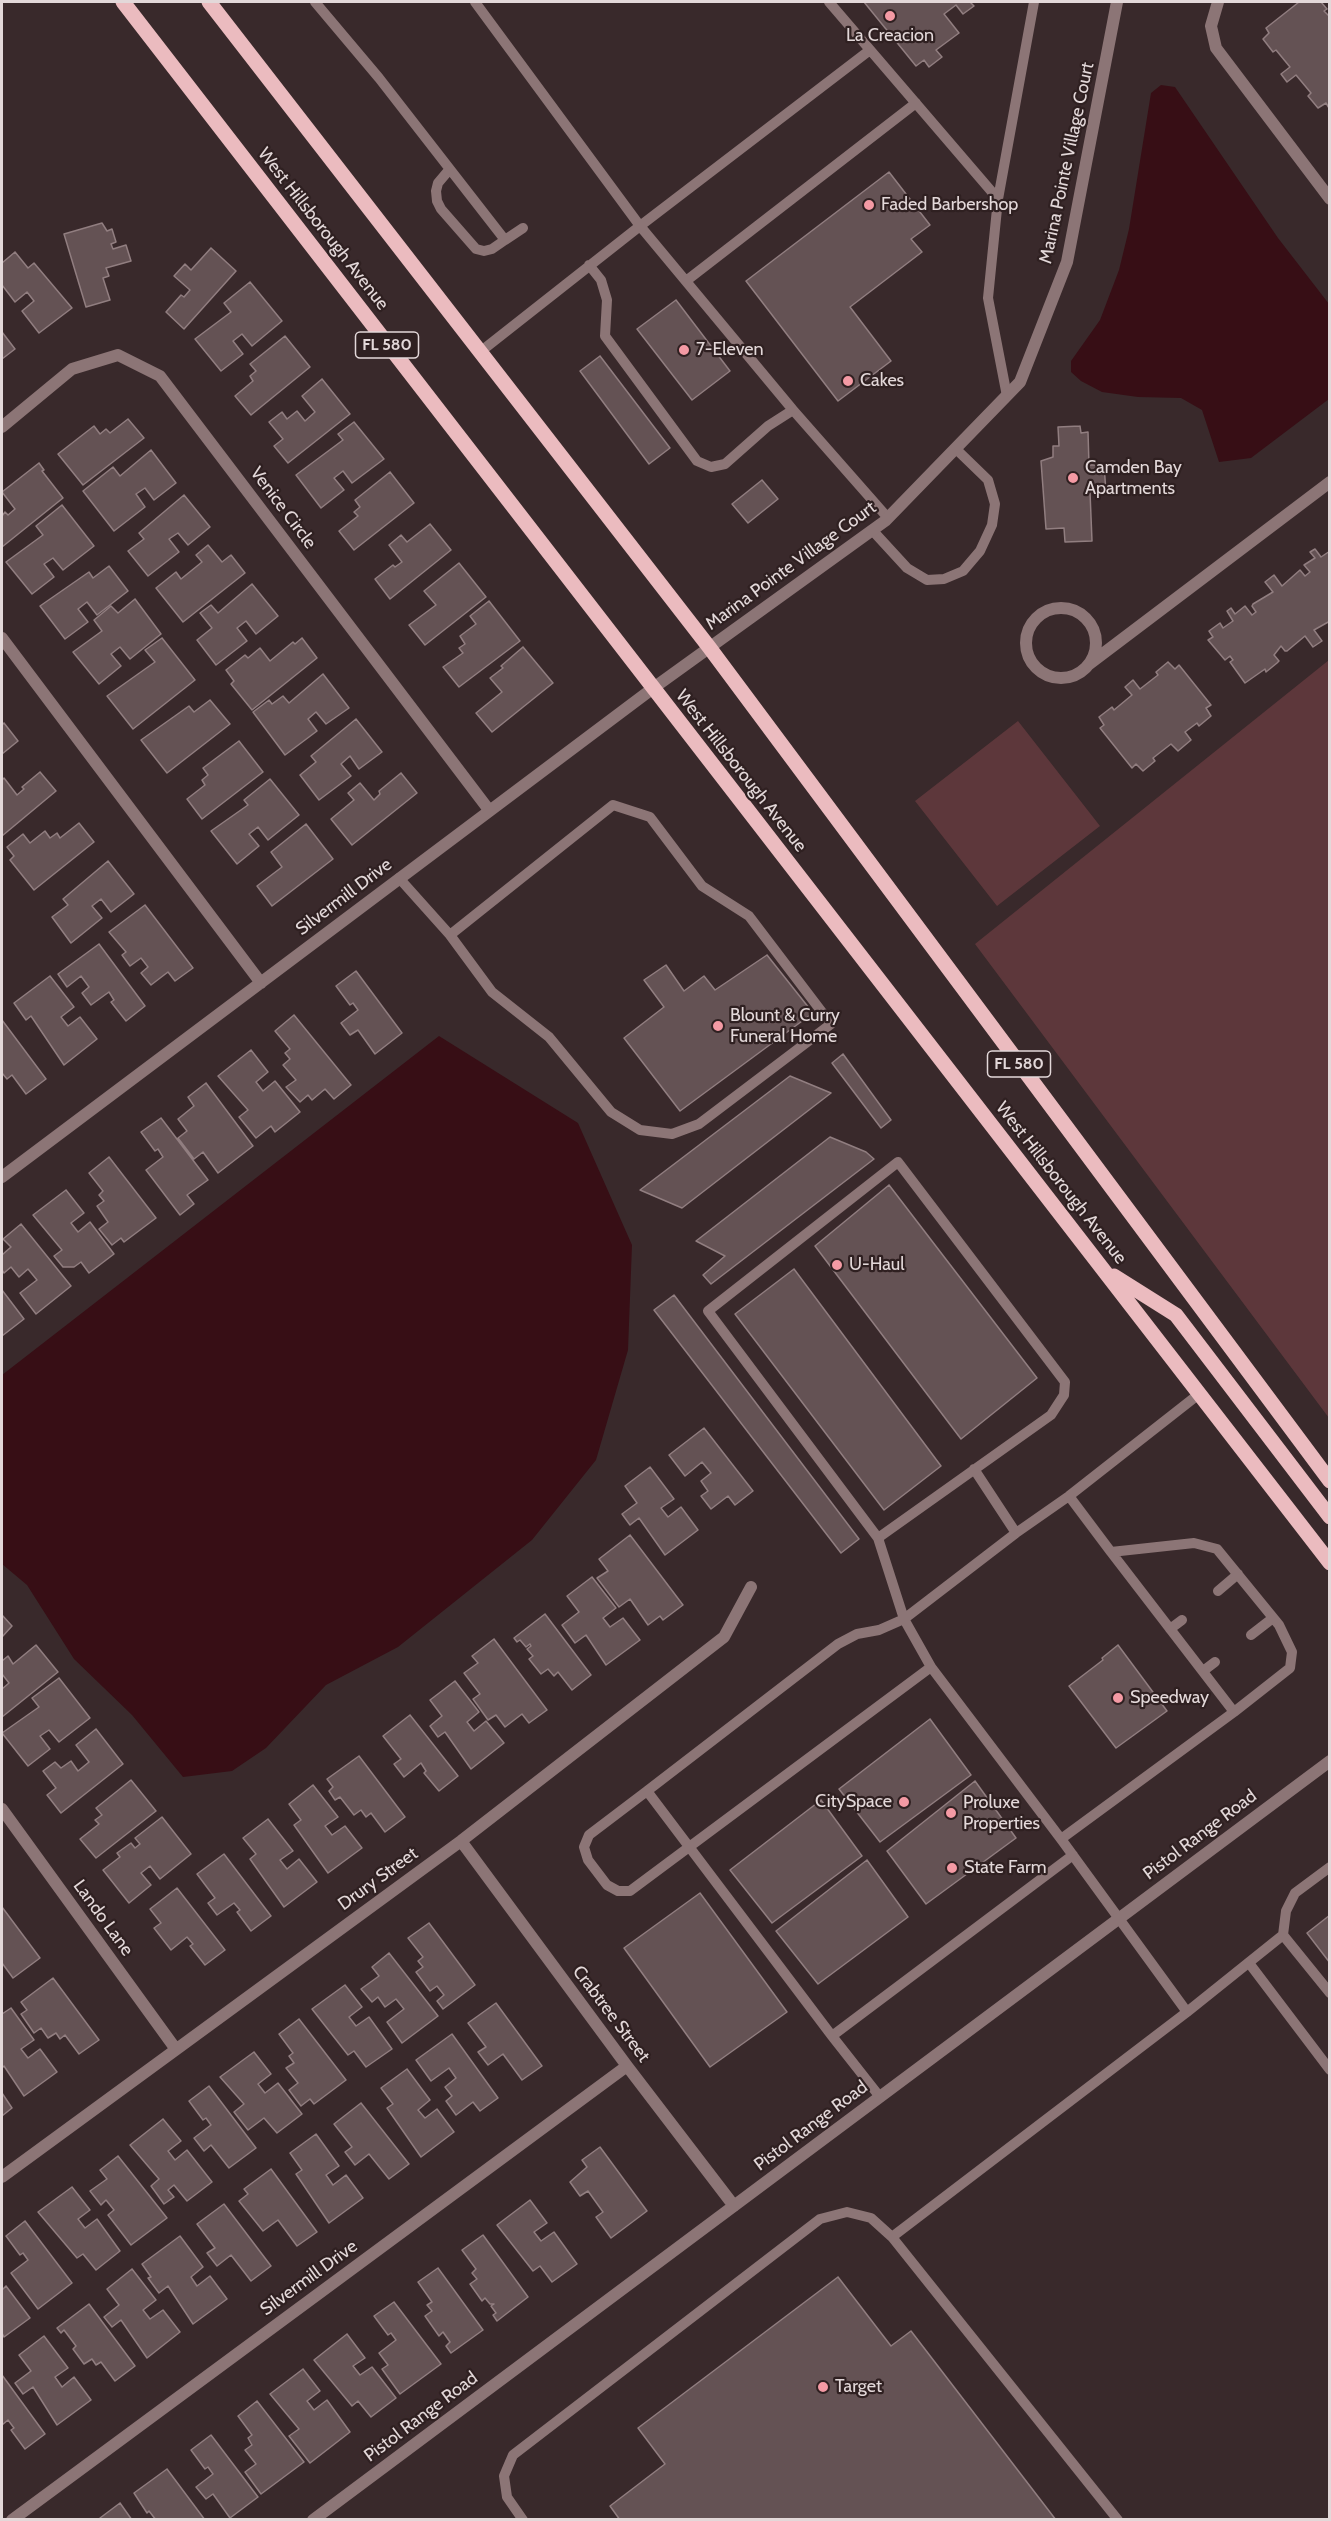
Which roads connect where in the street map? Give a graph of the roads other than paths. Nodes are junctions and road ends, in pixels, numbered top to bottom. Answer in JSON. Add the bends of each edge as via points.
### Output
{"nodes":[{"id":1,"x":123,"y":2,"type":"edge"},
{"id":2,"x":209,"y":2,"type":"edge"},
{"id":3,"x":315,"y":2,"type":"edge"},
{"id":4,"x":475,"y":2,"type":"edge"},
{"id":5,"x":829,"y":2,"type":"edge"},
{"id":6,"x":1034,"y":2,"type":"edge"},
{"id":7,"x":1118,"y":2,"type":"edge"},
{"id":8,"x":1218,"y":2,"type":"edge"},
{"id":9,"x":870,"y":50,"type":"junction"},
{"id":10,"x":915,"y":103,"type":"junction"},
{"id":11,"x":449,"y":170,"type":"junction"},
{"id":12,"x":998,"y":199,"type":"junction"},
{"id":13,"x":1329,"y":199,"type":"edge"},
{"id":14,"x":640,"y":226,"type":"junction"},
{"id":15,"x":523,"y":228,"type":"dead end"},
{"id":16,"x":505,"y":240,"type":"junction"},
{"id":17,"x":589,"y":265,"type":"junction"},
{"id":18,"x":686,"y":281,"type":"junction"},
{"id":19,"x":480,"y":352,"type":"junction"},
{"id":20,"x":1006,"y":396,"type":"junction"},
{"id":21,"x":793,"y":410,"type":"junction"},
{"id":22,"x":2,"y":427,"type":"edge"},
{"id":23,"x":956,"y":449,"type":"junction"},
{"id":24,"x":1329,"y":482,"type":"edge"},
{"id":25,"x":888,"y":518,"type":"junction"},
{"id":26,"x":873,"y":531,"type":"junction"},
{"id":27,"x":2,"y":638,"type":"edge"},
{"id":28,"x":709,"y":647,"type":"junction"},
{"id":29,"x":1088,"y":665,"type":"junction"},
{"id":30,"x":652,"y":689,"type":"junction"},
{"id":31,"x":489,"y":810,"type":"junction"},
{"id":32,"x":399,"y":878,"type":"junction"},
{"id":33,"x":450,"y":935,"type":"junction"},
{"id":34,"x":261,"y":983,"type":"junction"},
{"id":35,"x":2,"y":1177,"type":"edge"},
{"id":36,"x":1104,"y":1270,"type":"junction"},
{"id":37,"x":1199,"y":1394,"type":"junction"},
{"id":38,"x":974,"y":1469,"type":"junction"},
{"id":39,"x":1329,"y":1481,"type":"edge"},
{"id":40,"x":1069,"y":1496,"type":"junction"},
{"id":41,"x":1329,"y":1518,"type":"edge"},
{"id":42,"x":1016,"y":1533,"type":"junction"},
{"id":43,"x":878,"y":1538,"type":"junction"},
{"id":44,"x":1111,"y":1552,"type":"junction"},
{"id":45,"x":1329,"y":1563,"type":"edge"},
{"id":46,"x":1238,"y":1574,"type":"junction"},
{"id":47,"x":751,"y":1587,"type":"dead end"},
{"id":48,"x":1218,"y":1591,"type":"dead end"},
{"id":49,"x":1273,"y":1618,"type":"junction"},
{"id":50,"x":904,"y":1619,"type":"junction"},
{"id":51,"x":1182,"y":1620,"type":"dead end"},
{"id":52,"x":1170,"y":1629,"type":"junction"},
{"id":53,"x":1251,"y":1635,"type":"dead end"},
{"id":54,"x":1215,"y":1662,"type":"dead end"},
{"id":55,"x":931,"y":1667,"type":"junction"},
{"id":56,"x":1203,"y":1671,"type":"junction"},
{"id":57,"x":1234,"y":1712,"type":"junction"},
{"id":58,"x":1329,"y":1761,"type":"edge"},
{"id":59,"x":647,"y":1791,"type":"junction"},
{"id":60,"x":2,"y":1809,"type":"edge"},
{"id":61,"x":6,"y":1825,"type":"edge"},
{"id":62,"x":1061,"y":1839,"type":"junction"},
{"id":63,"x":461,"y":1841,"type":"junction"},
{"id":64,"x":689,"y":1847,"type":"junction"},
{"id":65,"x":1073,"y":1856,"type":"junction"},
{"id":66,"x":1329,"y":1867,"type":"edge"},
{"id":67,"x":1119,"y":1918,"type":"junction"},
{"id":68,"x":1284,"y":1935,"type":"junction"},
{"id":69,"x":1249,"y":1963,"type":"junction"},
{"id":70,"x":1329,"y":1993,"type":"edge"},
{"id":71,"x":1187,"y":2012,"type":"junction"},
{"id":72,"x":832,"y":2036,"type":"junction"},
{"id":73,"x":175,"y":2049,"type":"junction"},
{"id":74,"x":627,"y":2066,"type":"junction"},
{"id":75,"x":1329,"y":2070,"type":"edge"},
{"id":76,"x":880,"y":2097,"type":"junction"},
{"id":77,"x":2,"y":2177,"type":"edge"},
{"id":78,"x":734,"y":2206,"type":"junction"},
{"id":79,"x":892,"y":2237,"type":"junction"},
{"id":80,"x":12,"y":2520,"type":"edge"},
{"id":81,"x":313,"y":2520,"type":"edge"},
{"id":82,"x":523,"y":2520,"type":"edge"},
{"id":83,"x":1118,"y":2520,"type":"edge"}],
"edges":[{"from":1,"to":30,"type":"main road","name":"West Hillsborough Avenue","number":"FL 580"},
{"from":2,"to":19,"type":"main road","name":"West Hillsborough Avenue","number":"FL 580"},
{"from":3,"to":11,"type":"lane"},
{"from":4,"to":14,"type":"lane"},
{"from":5,"to":9,"type":"lane"},
{"from":6,"to":12,"type":"lane"},
{"from":7,"to":20,"type":"street","name":"Marina Pointe Village Court","via":[[1067,262],[1020,382]]},
{"from":8,"to":13,"type":"street","via":[[1211,26],[1216,48]]},
{"from":9,"to":10,"type":"lane"},
{"from":9,"to":14,"type":"lane"},
{"from":10,"to":12,"type":"lane"},
{"from":10,"to":18,"type":"lane"},
{"from":11,"to":16,"type":"lane"},
{"from":11,"to":16,"type":"lane","via":[[436,190],[437,201],[449,218],[476,249],[492,249]]},
{"from":12,"to":20,"type":"lane","via":[[988,298]]},
{"from":14,"to":17,"type":"lane"},
{"from":14,"to":18,"type":"lane"},
{"from":15,"to":16,"type":"lane"},
{"from":17,"to":19,"type":"lane"},
{"from":17,"to":21,"type":"lane","via":[[601,280],[607,300],[605,336],[697,461],[711,467],[725,464],[768,426]]},
{"from":18,"to":21,"type":"lane"},
{"from":19,"to":28,"type":"main road","name":"West Hillsborough Avenue","number":"FL 580"},
{"from":20,"to":23,"type":"street","name":"Marina Pointe Village Court"},
{"from":21,"to":25,"type":"lane"},
{"from":22,"to":31,"type":"street","name":"Venice Circle","via":[[72,369],[118,355],[160,376]]},
{"from":23,"to":25,"type":"street","name":"Marina Pointe Village Court"},
{"from":23,"to":26,"type":"lane","via":[[988,480],[995,504],[992,525],[980,551],[963,571],[944,579],[927,580],[907,568]]},
{"from":24,"to":29,"type":"street"},
{"from":25,"to":26,"type":"street","name":"Marina Pointe Village Court"},
{"from":26,"to":28,"type":"street","name":"Marina Pointe Village Court"},
{"from":27,"to":34,"type":"street"},
{"from":28,"to":30,"type":"street","name":"Silvermill Drive"},
{"from":28,"to":39,"type":"main road","name":"West Hillsborough Avenue","number":"FL 580"},
{"from":29,"to":29,"type":"street","via":[[1069,677],[1058,678],[1037,669],[1026,649],[1029,627],[1046,611],[1069,608],[1080,613],[1089,621],[1096,643]]},
{"from":30,"to":31,"type":"street","name":"Silvermill Drive"},
{"from":30,"to":36,"type":"main road","name":"West Hillsborough Avenue","number":"FL 580"},
{"from":31,"to":32,"type":"street","name":"Silvermill Drive"},
{"from":32,"to":33,"type":"lane"},
{"from":32,"to":34,"type":"street","name":"Silvermill Drive"},
{"from":33,"to":33,"type":"lane","via":[[492,992],[549,1037],[611,1112],[640,1130],[672,1134],[699,1124],[831,1024],[749,916],[702,886],[650,817],[613,805]]},
{"from":34,"to":35,"type":"street","name":"Silvermill Drive"},
{"from":36,"to":37,"type":"main road","name":"West Hillsborough Avenue","number":"FL 580"},
{"from":36,"to":41,"type":"main road","via":[[1176,1315]]},
{"from":37,"to":40,"type":"lane"},
{"from":37,"to":45,"type":"main road","name":"West Hillsborough Avenue","number":"FL 580"},
{"from":38,"to":42,"type":"lane"},
{"from":38,"to":43,"type":"lane"},
{"from":38,"to":43,"type":"lane","via":[[1051,1415],[1064,1395],[1065,1382],[898,1162],[708,1311]]},
{"from":40,"to":42,"type":"lane"},
{"from":40,"to":44,"type":"lane"},
{"from":42,"to":50,"type":"lane"},
{"from":43,"to":50,"type":"lane"},
{"from":44,"to":46,"type":"lane","via":[[1194,1543],[1217,1549]]},
{"from":44,"to":52,"type":"lane"},
{"from":46,"to":48,"type":"lane"},
{"from":46,"to":49,"type":"lane"},
{"from":47,"to":63,"type":"street","name":"Drury Street","via":[[724,1636]]},
{"from":49,"to":53,"type":"lane"},
{"from":49,"to":57,"type":"lane","via":[[1292,1652],[1290,1668]]},
{"from":50,"to":55,"type":"lane"},
{"from":50,"to":59,"type":"lane","via":[[838,1644]]},
{"from":51,"to":52,"type":"lane"},
{"from":52,"to":56,"type":"lane"},
{"from":54,"to":56,"type":"lane"},
{"from":55,"to":62,"type":"lane"},
{"from":55,"to":64,"type":"lane"},
{"from":56,"to":57,"type":"lane"},
{"from":57,"to":62,"type":"lane"},
{"from":58,"to":67,"type":"street","name":"Pistol Range Road"},
{"from":59,"to":64,"type":"lane"},
{"from":59,"to":64,"type":"lane","via":[[589,1835],[584,1847],[588,1860],[607,1885],[618,1891],[630,1891]]},
{"from":60,"to":61,"type":"street","name":"Lando Lane"},
{"from":61,"to":73,"type":"street","name":"Lando Lane"},
{"from":62,"to":65,"type":"lane"},
{"from":63,"to":73,"type":"street","name":"Drury Street"},
{"from":63,"to":74,"type":"street","name":"Crabtree Street"},
{"from":64,"to":72,"type":"lane"},
{"from":65,"to":67,"type":"lane"},
{"from":65,"to":72,"type":"lane"},
{"from":66,"to":68,"type":"lane","via":[[1295,1893],[1286,1911]]},
{"from":67,"to":71,"type":"lane"},
{"from":67,"to":76,"type":"street","name":"Pistol Range Road"},
{"from":68,"to":69,"type":"lane"},
{"from":68,"to":70,"type":"lane"},
{"from":69,"to":71,"type":"lane"},
{"from":69,"to":75,"type":"lane"},
{"from":71,"to":79,"type":"lane"},
{"from":72,"to":76,"type":"lane"},
{"from":73,"to":77,"type":"street","name":"Drury Street"},
{"from":74,"to":78,"type":"street","name":"Crabtree Street"},
{"from":74,"to":80,"type":"street","name":"Silvermill Drive"},
{"from":76,"to":78,"type":"street","name":"Pistol Range Road"},
{"from":78,"to":81,"type":"street","name":"Pistol Range Road"},
{"from":79,"to":82,"type":"lane","via":[[871,2218],[847,2212],[820,2219],[513,2455],[504,2476],[507,2497]]},
{"from":79,"to":83,"type":"lane"}]}
